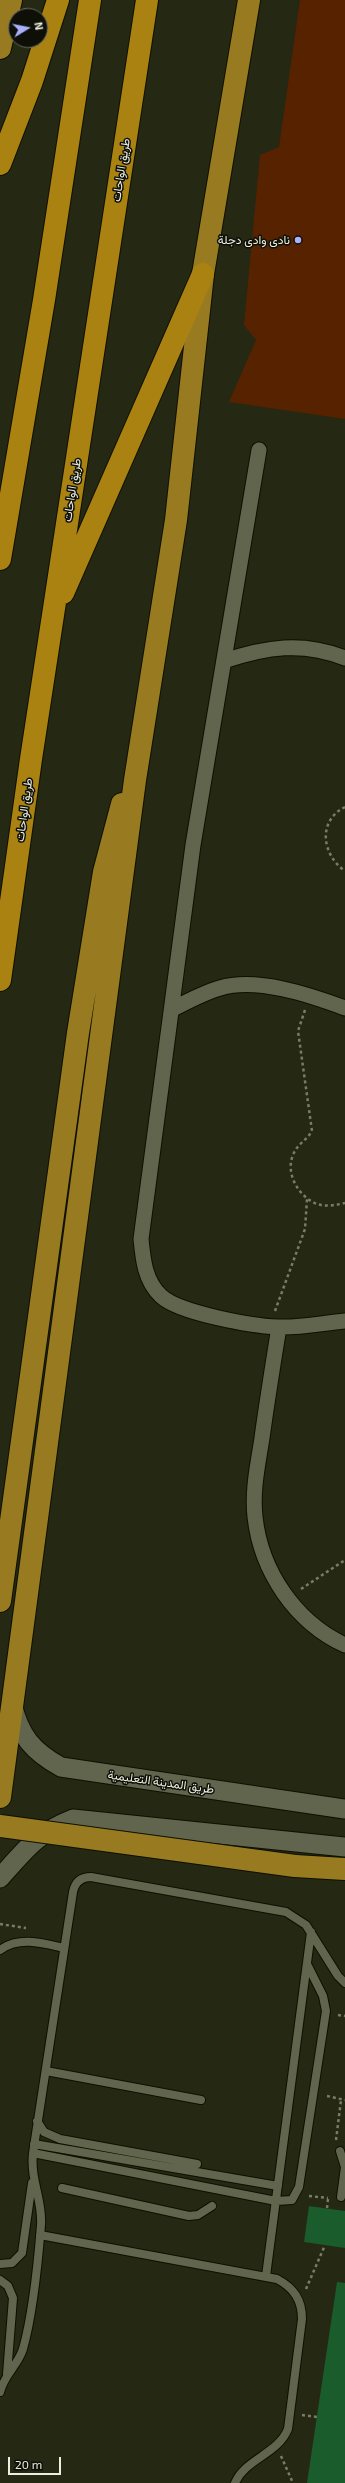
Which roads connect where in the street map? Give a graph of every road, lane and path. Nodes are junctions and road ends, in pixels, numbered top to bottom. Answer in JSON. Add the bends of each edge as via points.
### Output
{"nodes":[{"id":1,"x":12,"y":0,"type":"edge"},
{"id":2,"x":58,"y":0,"type":"edge"},
{"id":3,"x":90,"y":0,"type":"edge"},
{"id":4,"x":147,"y":0,"type":"edge"},
{"id":5,"x":249,"y":0,"type":"edge"},
{"id":6,"x":0,"y":48,"type":"edge"},
{"id":7,"x":0,"y":164,"type":"edge"},
{"id":8,"x":203,"y":274,"type":"junction"},
{"id":9,"x":260,"y":450,"type":"dead end"},
{"id":10,"x":0,"y":559,"type":"edge"},
{"id":11,"x":52,"y":620,"type":"junction"},
{"id":12,"x":345,"y":658,"type":"edge"},
{"id":13,"x":224,"y":661,"type":"junction"},
{"id":14,"x":136,"y":780,"type":"junction"},
{"id":15,"x":345,"y":807,"type":"edge"},
{"id":16,"x":345,"y":871,"type":"edge"},
{"id":17,"x":0,"y":980,"type":"edge"},
{"id":18,"x":310,"y":995,"type":"junction"},
{"id":19,"x":345,"y":1008,"type":"edge"},
{"id":20,"x":173,"y":1009,"type":"junction"},
{"id":21,"x":307,"y":1199,"type":"junction"},
{"id":22,"x":345,"y":1203,"type":"edge"},
{"id":23,"x":345,"y":1321,"type":"edge"},
{"id":24,"x":274,"y":1327,"type":"junction"},
{"id":25,"x":345,"y":1560,"type":"edge"},
{"id":26,"x":287,"y":1598,"type":"junction"},
{"id":27,"x":0,"y":1601,"type":"edge"},
{"id":28,"x":345,"y":1645,"type":"edge"},
{"id":29,"x":12,"y":1701,"type":"junction"},
{"id":30,"x":0,"y":1797,"type":"edge"},
{"id":31,"x":345,"y":1809,"type":"edge"},
{"id":32,"x":0,"y":1826,"type":"edge"},
{"id":33,"x":345,"y":1847,"type":"edge"},
{"id":34,"x":342,"y":1870,"type":"edge"},
{"id":35,"x":0,"y":1878,"type":"edge"},
{"id":36,"x":311,"y":1932,"type":"junction"},
{"id":37,"x":64,"y":1948,"type":"junction"},
{"id":38,"x":0,"y":1950,"type":"edge"},
{"id":39,"x":307,"y":1964,"type":"junction"},
{"id":40,"x":345,"y":1983,"type":"edge"},
{"id":41,"x":345,"y":2016,"type":"edge"},
{"id":42,"x":337,"y":2023,"type":"dead end"},
{"id":43,"x":46,"y":2071,"type":"junction"},
{"id":44,"x":328,"y":2090,"type":"dead end"},
{"id":45,"x":201,"y":2100,"type":"dead end"},
{"id":46,"x":345,"y":2100,"type":"edge"},
{"id":47,"x":37,"y":2121,"type":"junction"},
{"id":48,"x":34,"y":2144,"type":"junction"},
{"id":49,"x":340,"y":2151,"type":"dead end"},
{"id":50,"x":33,"y":2153,"type":"junction"},
{"id":51,"x":197,"y":2164,"type":"dead end"},
{"id":52,"x":33,"y":2178,"type":"junction"},
{"id":53,"x":278,"y":2186,"type":"junction"},
{"id":54,"x":62,"y":2188,"type":"dead end"},
{"id":55,"x":297,"y":2194,"type":"junction"},
{"id":56,"x":341,"y":2196,"type":"dead end"},
{"id":57,"x":328,"y":2198,"type":"dead end"},
{"id":58,"x":276,"y":2201,"type":"junction"},
{"id":59,"x":212,"y":2206,"type":"dead end"},
{"id":60,"x":40,"y":2235,"type":"junction"},
{"id":61,"x":325,"y":2245,"type":"dead end"},
{"id":62,"x":0,"y":2264,"type":"edge"},
{"id":63,"x":266,"y":2276,"type":"junction"},
{"id":64,"x":0,"y":2280,"type":"edge"},
{"id":65,"x":300,"y":2302,"type":"junction"},
{"id":66,"x":7,"y":2375,"type":"junction"},
{"id":67,"x":0,"y":2392,"type":"edge"},
{"id":68,"x":277,"y":2447,"type":"junction"},
{"id":69,"x":235,"y":2483,"type":"edge"},
{"id":70,"x":293,"y":2483,"type":"edge"}],
"edges":[{"from":1,"to":6,"type":"main road"},
{"from":2,"to":7,"type":"highway","via":[[32,81]]},
{"from":3,"to":10,"type":"highway","via":[[44,300]]},
{"from":4,"to":11,"type":"highway","name":"طريق الواحات"},
{"from":5,"to":8,"type":"main road"},
{"from":8,"to":11,"type":"highway"},
{"from":8,"to":14,"type":"main road","via":[[176,520]]},
{"from":9,"to":13,"type":"street"},
{"from":11,"to":17,"type":"highway","name":"طريق الواحات"},
{"from":12,"to":13,"type":"street","via":[[328,651],[287,646],[255,651]]},
{"from":13,"to":20,"type":"street","via":[[193,845]]},
{"from":14,"to":27,"type":"main road","via":[[124,798],[104,872],[53,1204]]},
{"from":14,"to":29,"type":"main road"},
{"from":15,"to":16,"type":"path","via":[[332,818],[325,837],[330,858]]},
{"from":18,"to":19,"type":"street"},
{"from":18,"to":20,"type":"street","via":[[247,984],[197,996]]},
{"from":18,"to":21,"type":"path","via":[[298,1031],[312,1131],[296,1148],[290,1166],[295,1184]]},
{"from":20,"to":24,"type":"street","via":[[141,1239],[143,1261],[150,1281],[161,1296],[175,1306],[195,1313]]},
{"from":21,"to":22,"type":"path","via":[[318,1204]]},
{"from":21,"to":24,"type":"path","via":[[304,1230]]},
{"from":23,"to":24,"type":"street"},
{"from":24,"to":26,"type":"street","via":[[254,1486],[255,1516],[260,1545],[272,1573]]},
{"from":25,"to":26,"type":"path"},
{"from":26,"to":28,"type":"street","via":[[318,1629]]},
{"from":29,"to":30,"type":"main road"},
{"from":29,"to":31,"type":"street","name":"طريق المدينة التعليمية","via":[[17,1722],[27,1741],[42,1756],[61,1767]]},
{"from":32,"to":34,"type":"main road","bridge":true,"via":[[295,1866]]},
{"from":33,"to":35,"type":"street","via":[[73,1819],[52,1827],[35,1839]]},
{"from":36,"to":37,"type":"lane","via":[[293,1915],[279,1909],[86,1877],[74,1887]]},
{"from":36,"to":39,"type":"lane"},
{"from":36,"to":40,"type":"lane"},
{"from":37,"to":38,"type":"lane","via":[[22,1942],[10,1944]]},
{"from":37,"to":43,"type":"lane"},
{"from":39,"to":53,"type":"lane"},
{"from":39,"to":55,"type":"lane","via":[[323,1996],[326,2011]]},
{"from":41,"to":42,"type":"path","via":[[338,2015]]},
{"from":43,"to":45,"type":"lane"},
{"from":43,"to":47,"type":"lane"},
{"from":44,"to":46,"type":"path","via":[[327,2098]]},
{"from":47,"to":48,"type":"lane"},
{"from":47,"to":51,"type":"lane","via":[[44,2132],[60,2139]]},
{"from":48,"to":50,"type":"lane"},
{"from":48,"to":53,"type":"lane"},
{"from":49,"to":56,"type":"lane","via":[[345,2167]]},
{"from":50,"to":52,"type":"lane"},
{"from":50,"to":58,"type":"lane"},
{"from":52,"to":60,"type":"lane","via":[[41,2213]]},
{"from":52,"to":62,"type":"lane","via":[[22,2253],[12,2263]]},
{"from":53,"to":58,"type":"lane"},
{"from":54,"to":59,"type":"lane","via":[[189,2216],[198,2215]]},
{"from":55,"to":57,"type":"path"},
{"from":55,"to":58,"type":"lane","via":[[287,2202]]},
{"from":58,"to":63,"type":"lane"},
{"from":60,"to":63,"type":"lane"},
{"from":60,"to":66,"type":"lane","via":[[22,2351]]},
{"from":61,"to":65,"type":"path"},
{"from":63,"to":65,"type":"lane","via":[[284,2283],[296,2294]]},
{"from":64,"to":66,"type":"lane","via":[[8,2286],[12,2298]]},
{"from":65,"to":68,"type":"lane","via":[[302,2319],[288,2429]]},
{"from":66,"to":67,"type":"lane"},
{"from":68,"to":69,"type":"lane","via":[[242,2472]]},
{"from":68,"to":70,"type":"path"}]}
